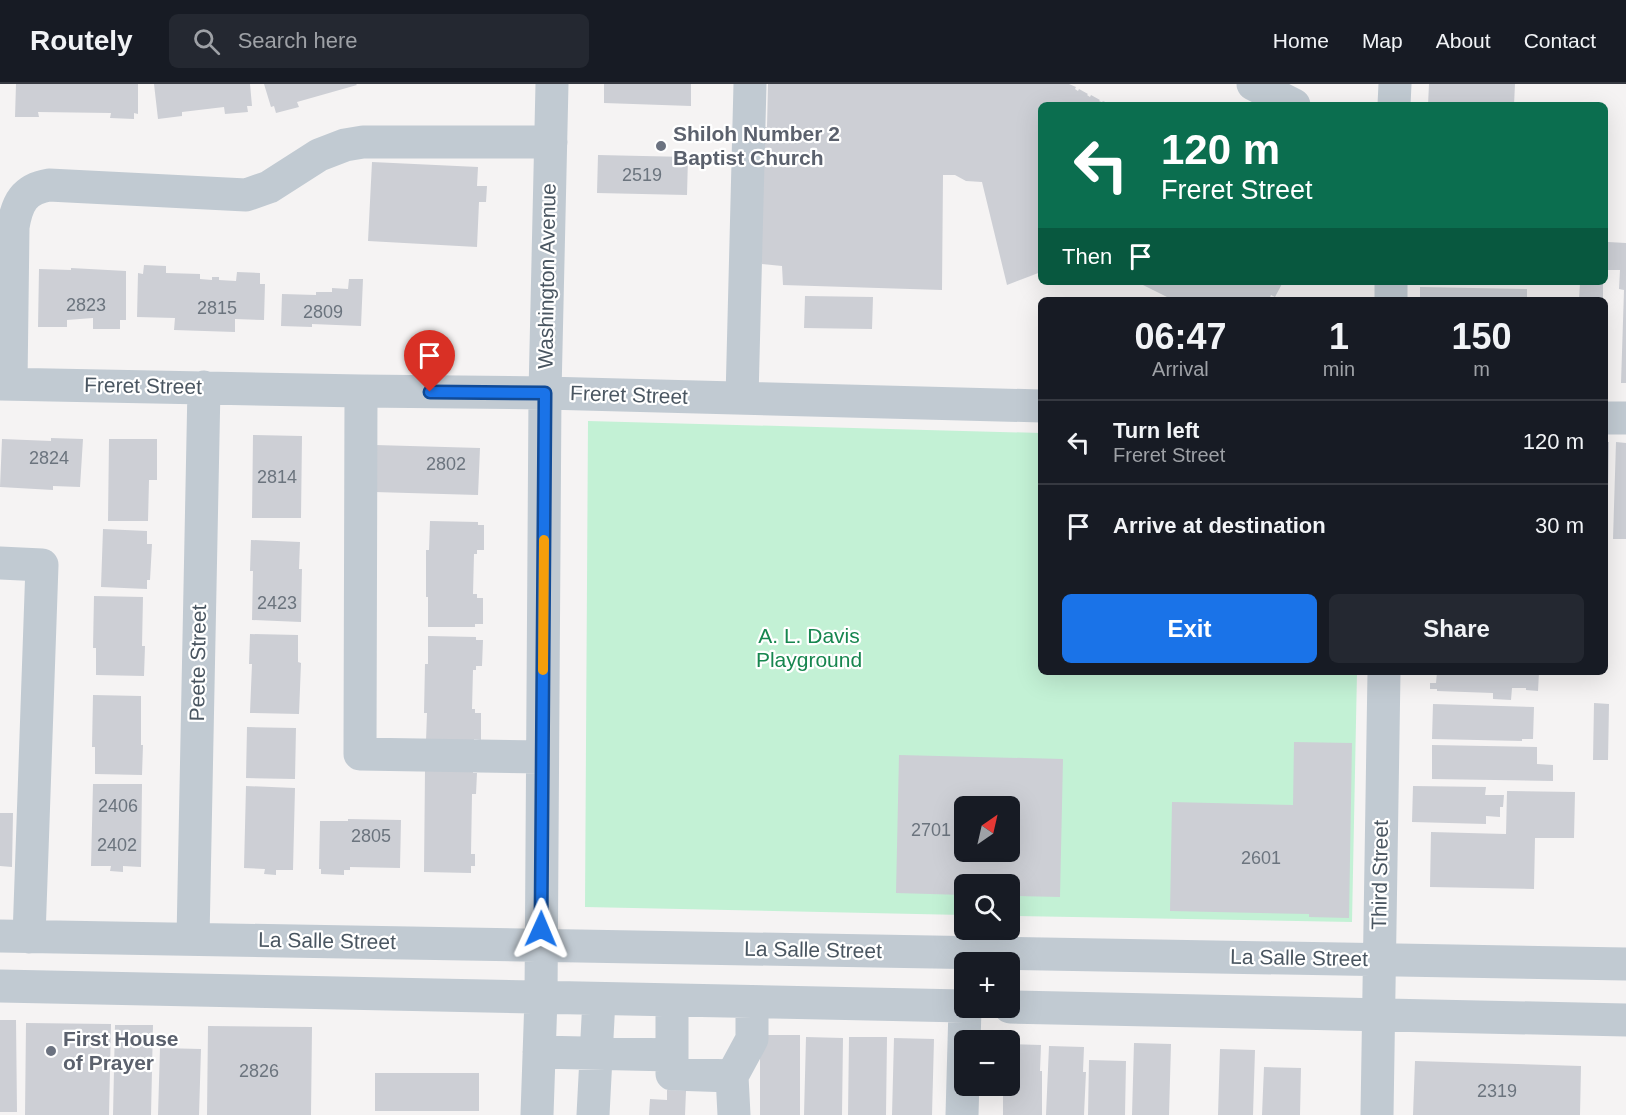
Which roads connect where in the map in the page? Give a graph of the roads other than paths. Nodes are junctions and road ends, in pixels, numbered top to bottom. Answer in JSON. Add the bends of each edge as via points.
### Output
{"nodes":[{"id":1,"x":552,"y":84,"type":"edge"},
{"id":2,"x":750,"y":84,"type":"edge"},
{"id":3,"x":1253,"y":84,"type":"edge"},
{"id":4,"x":1395,"y":84,"type":"edge"},
{"id":5,"x":1288,"y":102,"type":"edge"},
{"id":6,"x":1394,"y":102,"type":"edge"},
{"id":7,"x":551,"y":142,"type":"junction"},
{"id":8,"x":5,"y":384,"type":"edge"},
{"id":9,"x":204,"y":387,"type":"junction"},
{"id":10,"x":361,"y":391,"type":"junction"},
{"id":11,"x":545,"y":393,"type":"junction"},
{"id":12,"x":742,"y":398,"type":"junction"},
{"id":13,"x":1038,"y":406,"type":"edge"},
{"id":14,"x":1608,"y":418,"type":"edge"},
{"id":15,"x":1626,"y":418,"type":"edge"},
{"id":16,"x":0,"y":563,"type":"edge"},
{"id":17,"x":1384,"y":675,"type":"edge"},
{"id":18,"x":542,"y":758,"type":"junction"},
{"id":19,"x":14,"y":936,"type":"edge"},
{"id":20,"x":193,"y":939,"type":"junction"},
{"id":21,"x":541,"y":944,"type":"junction"},
{"id":22,"x":954,"y":958,"type":"edge"},
{"id":23,"x":1020,"y":958,"type":"edge"},
{"id":24,"x":1379,"y":960,"type":"junction"},
{"id":25,"x":1626,"y":964,"type":"edge"},
{"id":26,"x":0,"y":986,"type":"edge"},
{"id":27,"x":541,"y":998,"type":"junction"},
{"id":28,"x":599,"y":999,"type":"junction"},
{"id":29,"x":672,"y":1000,"type":"junction"},
{"id":30,"x":752,"y":1002,"type":"junction"},
{"id":31,"x":954,"y":1007,"type":"edge"},
{"id":32,"x":1020,"y":1007,"type":"edge"},
{"id":33,"x":1378,"y":1015,"type":"junction"},
{"id":34,"x":965,"y":1018,"type":"edge"},
{"id":35,"x":1626,"y":1020,"type":"edge"},
{"id":36,"x":539,"y":1052,"type":"junction"},
{"id":37,"x":595,"y":1054,"type":"junction"},
{"id":38,"x":672,"y":1055,"type":"junction"},
{"id":39,"x":732,"y":1076,"type":"junction"},
{"id":40,"x":537,"y":1115,"type":"edge"},
{"id":41,"x":592,"y":1115,"type":"edge"},
{"id":42,"x":734,"y":1115,"type":"edge"},
{"id":43,"x":962,"y":1115,"type":"edge"},
{"id":44,"x":1377,"y":1115,"type":"edge"}],
"edges":[{"from":1,"to":7,"type":"street","name":"Washington Avenue"},
{"from":2,"to":12,"type":"street"},
{"from":3,"to":5,"type":"street"},
{"from":4,"to":6,"type":"street"},
{"from":7,"to":8,"type":"street","via":[[354,143],[319,155],[269,186],[246,195],[40,187],[31,191],[15,212]]},
{"from":7,"to":11,"type":"street","name":"Washington Avenue"},
{"from":8,"to":9,"type":"street","name":"Freret Street"},
{"from":9,"to":10,"type":"street","name":"Freret Street"},
{"from":9,"to":20,"type":"street","name":"Peete Street"},
{"from":10,"to":11,"type":"street","name":"Freret Street"},
{"from":10,"to":18,"type":"street","via":[[360,754]]},
{"from":11,"to":12,"type":"street","name":"Freret Street"},
{"from":11,"to":18,"type":"street","name":"Washington Avenue"},
{"from":12,"to":13,"type":"street","name":"Freret Street"},
{"from":14,"to":15,"type":"street"},
{"from":16,"to":19,"type":"street","via":[[42,565]]},
{"from":17,"to":24,"type":"street","name":"Third Street"},
{"from":18,"to":21,"type":"street","name":"Washington Avenue"},
{"from":19,"to":20,"type":"street","name":"La Salle Street"},
{"from":20,"to":21,"type":"street","name":"La Salle Street"},
{"from":21,"to":22,"type":"street","name":"La Salle Street"},
{"from":21,"to":27,"type":"street","name":"Washington Avenue"},
{"from":23,"to":24,"type":"street","name":"La Salle Street"},
{"from":24,"to":25,"type":"street","name":"La Salle Street"},
{"from":24,"to":33,"type":"street","name":"Third Street"},
{"from":26,"to":27,"type":"street"},
{"from":27,"to":28,"type":"street"},
{"from":27,"to":36,"type":"street","name":"Washington Avenue"},
{"from":28,"to":29,"type":"street"},
{"from":28,"to":37,"type":"street"},
{"from":29,"to":30,"type":"street"},
{"from":29,"to":38,"type":"street"},
{"from":30,"to":31,"type":"street"},
{"from":30,"to":39,"type":"street","via":[[752,1039]]},
{"from":32,"to":33,"type":"street"},
{"from":33,"to":35,"type":"street"},
{"from":33,"to":44,"type":"street","name":"Third Street"},
{"from":34,"to":43,"type":"street"},
{"from":36,"to":37,"type":"street"},
{"from":36,"to":40,"type":"street","name":"Washington Avenue"},
{"from":37,"to":38,"type":"street"},
{"from":37,"to":41,"type":"street"},
{"from":38,"to":39,"type":"street","via":[[672,1074]]},
{"from":39,"to":42,"type":"street"}]}
